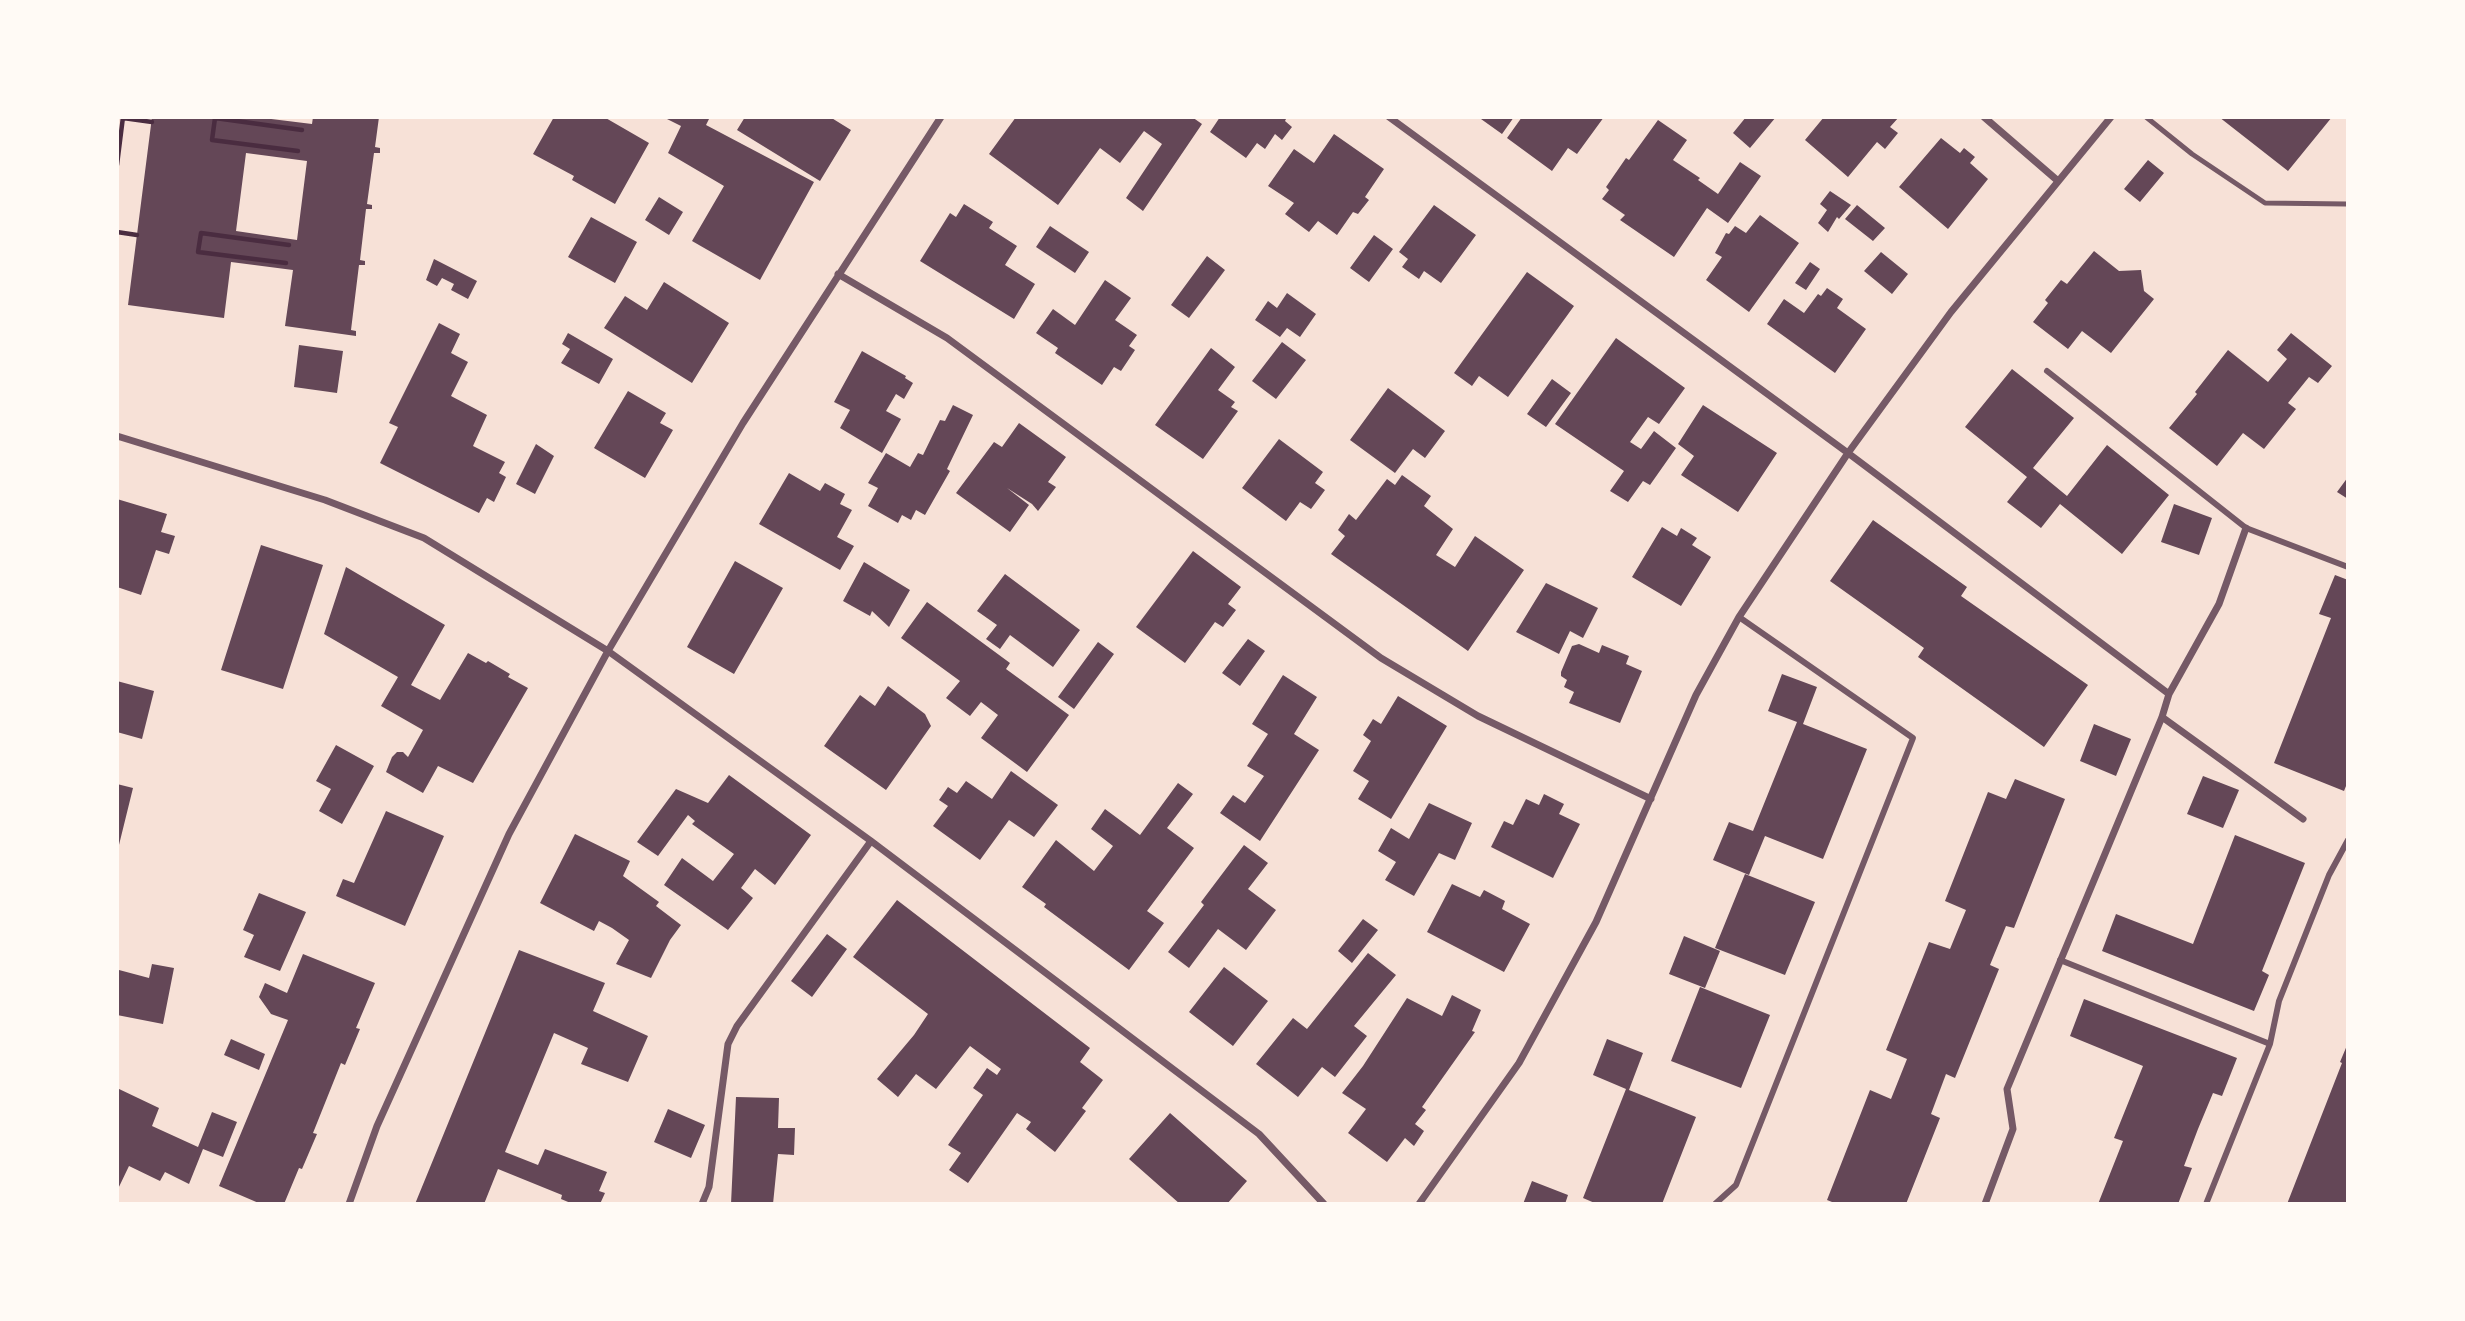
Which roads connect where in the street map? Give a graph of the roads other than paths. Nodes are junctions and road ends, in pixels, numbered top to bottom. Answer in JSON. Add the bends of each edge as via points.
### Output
{"nodes":[{"id":1,"x":928,"y":117,"type":"edge"},
{"id":2,"x":1389,"y":117,"type":"edge"},
{"id":3,"x":1984,"y":117,"type":"edge"},
{"id":4,"x":2111,"y":117,"type":"edge"},
{"id":5,"x":2146,"y":117,"type":"edge"},
{"id":6,"x":939,"y":120,"type":"edge"},
{"id":7,"x":2058,"y":181,"type":"junction"},
{"id":8,"x":2347,"y":204,"type":"edge"},
{"id":9,"x":838,"y":274,"type":"junction"},
{"id":10,"x":2047,"y":371,"type":"dead end"},
{"id":11,"x":117,"y":436,"type":"edge"},
{"id":12,"x":1848,"y":453,"type":"junction"},
{"id":13,"x":2246,"y":528,"type":"junction"},
{"id":14,"x":2348,"y":568,"type":"edge"},
{"id":15,"x":1739,"y":617,"type":"junction"},
{"id":16,"x":608,"y":652,"type":"junction"},
{"id":17,"x":2169,"y":694,"type":"junction"},
{"id":18,"x":2162,"y":717,"type":"junction"},
{"id":19,"x":1651,"y":799,"type":"junction"},
{"id":20,"x":2303,"y":818,"type":"dead end"},
{"id":21,"x":2348,"y":840,"type":"edge"},
{"id":22,"x":871,"y":841,"type":"junction"},
{"id":23,"x":2060,"y":960,"type":"junction"},
{"id":24,"x":2270,"y":1044,"type":"junction"},
{"id":25,"x":349,"y":1204,"type":"edge"},
{"id":26,"x":702,"y":1204,"type":"edge"},
{"id":27,"x":1324,"y":1204,"type":"edge"},
{"id":28,"x":1419,"y":1204,"type":"edge"},
{"id":29,"x":1715,"y":1204,"type":"edge"},
{"id":30,"x":1985,"y":1204,"type":"edge"},
{"id":31,"x":2206,"y":1204,"type":"edge"}],
"edges":[{"from":1,"to":6,"type":"street"},
{"from":2,"to":12,"type":"street"},
{"from":3,"to":7,"type":"street"},
{"from":4,"to":7,"type":"street"},
{"from":5,"to":8,"type":"lane","via":[[2265,203]]},
{"from":6,"to":9,"type":"street"},
{"from":7,"to":12,"type":"street","via":[[1951,312]]},
{"from":9,"to":16,"type":"street","via":[[743,423]]},
{"from":9,"to":19,"type":"street","via":[[947,338],[1381,658],[1478,716]]},
{"from":10,"to":13,"type":"street"},
{"from":11,"to":16,"type":"street","via":[[325,500],[424,538]]},
{"from":12,"to":15,"type":"street"},
{"from":12,"to":17,"type":"street"},
{"from":13,"to":14,"type":"street"},
{"from":13,"to":17,"type":"street","via":[[2219,604]]},
{"from":15,"to":19,"type":"street","via":[[1696,695]]},
{"from":15,"to":29,"type":"street","via":[[1913,738],[1737,1185]]},
{"from":16,"to":22,"type":"street"},
{"from":16,"to":25,"type":"street","via":[[509,834],[377,1126]]},
{"from":17,"to":18,"type":"street"},
{"from":18,"to":20,"type":"street"},
{"from":18,"to":23,"type":"street"},
{"from":19,"to":28,"type":"street","via":[[1596,922],[1519,1063]]},
{"from":21,"to":24,"type":"street","via":[[2329,875],[2279,1001]]},
{"from":22,"to":26,"type":"street","via":[[737,1026],[729,1044],[709,1187]]},
{"from":22,"to":27,"type":"street","via":[[1259,1134]]},
{"from":23,"to":24,"type":"street"},
{"from":23,"to":30,"type":"street","via":[[2007,1089],[2012,1129]]},
{"from":24,"to":31,"type":"street"}]}
